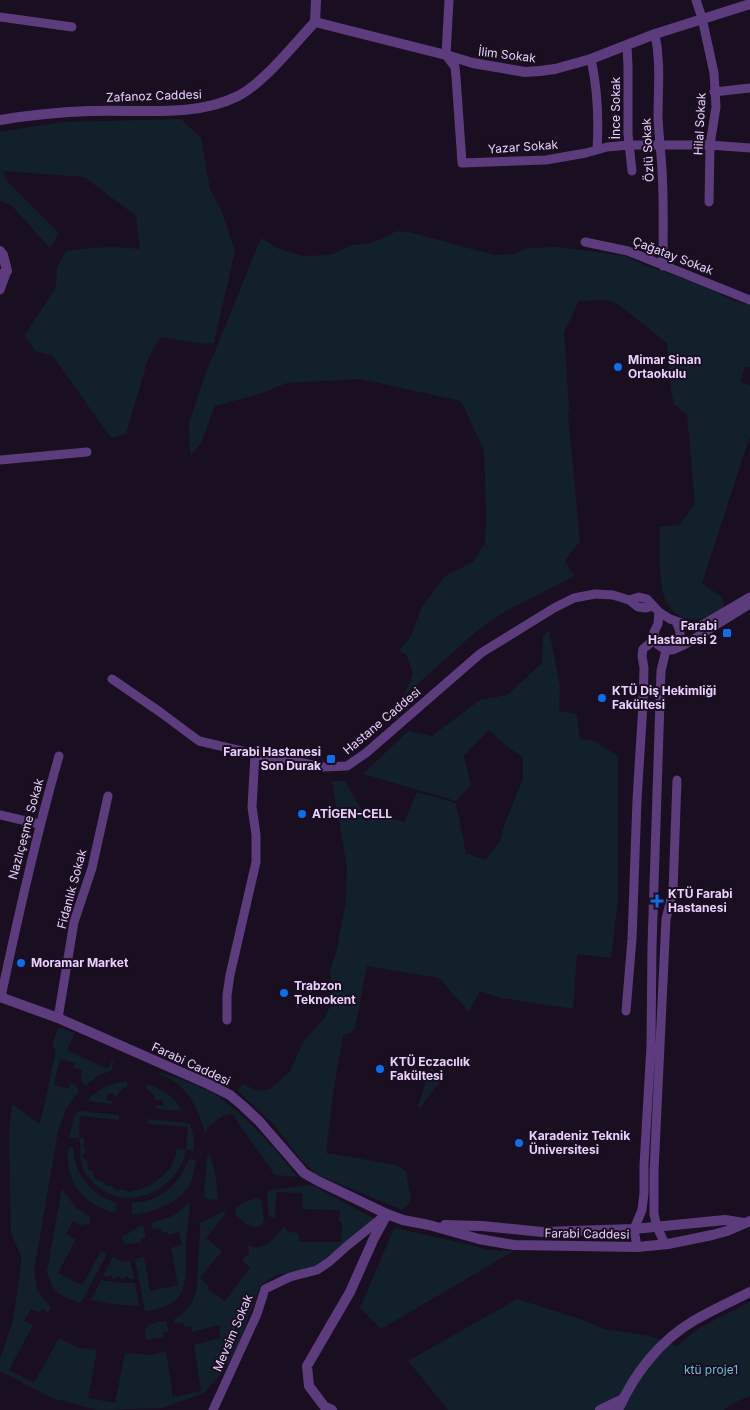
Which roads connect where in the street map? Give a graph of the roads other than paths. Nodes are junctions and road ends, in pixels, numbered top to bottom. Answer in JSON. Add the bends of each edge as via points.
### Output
{"nodes":[{"id":1,"x":316,"y":0,"type":"edge"},
{"id":2,"x":449,"y":0,"type":"edge"},
{"id":3,"x":696,"y":0,"type":"edge"},
{"id":4,"x":750,"y":4,"type":"edge"},
{"id":5,"x":0,"y":17,"type":"edge"},
{"id":6,"x":702,"y":18,"type":"junction"},
{"id":7,"x":315,"y":22,"type":"junction"},
{"id":8,"x":72,"y":27,"type":"dead end"},
{"id":9,"x":655,"y":34,"type":"junction"},
{"id":10,"x":626,"y":45,"type":"junction"},
{"id":11,"x":446,"y":55,"type":"junction"},
{"id":12,"x":591,"y":59,"type":"junction"},
{"id":13,"x":750,"y":88,"type":"edge"},
{"id":14,"x":714,"y":92,"type":"junction"},
{"id":15,"x":0,"y":120,"type":"edge"},
{"id":16,"x":629,"y":144,"type":"junction"},
{"id":17,"x":659,"y":145,"type":"junction"},
{"id":18,"x":710,"y":145,"type":"junction"},
{"id":19,"x":750,"y":148,"type":"edge"},
{"id":20,"x":597,"y":150,"type":"junction"},
{"id":21,"x":632,"y":170,"type":"dead end"},
{"id":22,"x":709,"y":202,"type":"dead end"},
{"id":23,"x":585,"y":242,"type":"dead end"},
{"id":24,"x":0,"y":252,"type":"edge"},
{"id":25,"x":664,"y":266,"type":"junction"},
{"id":26,"x":3,"y":273,"type":"edge"},
{"id":27,"x":0,"y":290,"type":"edge"},
{"id":28,"x":750,"y":300,"type":"edge"},
{"id":29,"x":87,"y":452,"type":"dead end"},
{"id":30,"x":0,"y":460,"type":"edge"},
{"id":31,"x":750,"y":596,"type":"edge"},
{"id":32,"x":750,"y":604,"type":"edge"},
{"id":33,"x":656,"y":609,"type":"junction"},
{"id":34,"x":673,"y":621,"type":"junction"},
{"id":35,"x":658,"y":624,"type":"junction"},
{"id":36,"x":655,"y":639,"type":"junction"},
{"id":37,"x":676,"y":648,"type":"junction"},
{"id":38,"x":666,"y":650,"type":"junction"},
{"id":39,"x":112,"y":679,"type":"dead end"},
{"id":40,"x":255,"y":754,"type":"junction"},
{"id":41,"x":59,"y":756,"type":"dead end"},
{"id":42,"x":677,"y":780,"type":"dead end"},
{"id":43,"x":108,"y":796,"type":"dead end"},
{"id":44,"x":0,"y":815,"type":"edge"},
{"id":45,"x":39,"y":824,"type":"junction"},
{"id":46,"x":1,"y":997,"type":"edge"},
{"id":47,"x":626,"y":1011,"type":"dead end"},
{"id":48,"x":58,"y":1018,"type":"junction"},
{"id":49,"x":227,"y":1020,"type":"dead end"},
{"id":50,"x":386,"y":1214,"type":"junction"},
{"id":51,"x":747,"y":1222,"type":"edge"},
{"id":52,"x":429,"y":1225,"type":"junction"},
{"id":53,"x":657,"y":1227,"type":"junction"},
{"id":54,"x":634,"y":1229,"type":"junction"},
{"id":55,"x":665,"y":1244,"type":"junction"},
{"id":56,"x":637,"y":1247,"type":"junction"},
{"id":57,"x":750,"y":1292,"type":"edge"},
{"id":58,"x":623,"y":1399,"type":"junction"},
{"id":59,"x":213,"y":1410,"type":"edge"},
{"id":60,"x":332,"y":1410,"type":"edge"},
{"id":61,"x":600,"y":1410,"type":"edge"},
{"id":62,"x":618,"y":1410,"type":"edge"}],
"edges":[{"from":1,"to":7,"type":"street"},
{"from":2,"to":11,"type":"street","name":"Yazar Sokak"},
{"from":3,"to":6,"type":"street","name":"Hilal Sokak"},
{"from":4,"to":6,"type":"street","name":"İlim Sokak"},
{"from":5,"to":8,"type":"street"},
{"from":6,"to":9,"type":"street","name":"İlim Sokak"},
{"from":6,"to":14,"type":"street","name":"Hilal Sokak","via":[[714,73]]},
{"from":7,"to":11,"type":"street","name":"İlim Sokak"},
{"from":7,"to":15,"type":"street","name":"Zafanoz Caddesi","via":[[264,76],[239,95],[211,106],[177,110],[49,113]]},
{"from":9,"to":10,"type":"street","name":"İlim Sokak"},
{"from":9,"to":17,"type":"street","name":"Özlü Sokak","via":[[660,54]]},
{"from":10,"to":12,"type":"street","name":"İlim Sokak"},
{"from":10,"to":16,"type":"street","name":"İnce Sokak"},
{"from":11,"to":12,"type":"street","name":"İlim Sokak","via":[[525,72],[555,69]]},
{"from":11,"to":20,"type":"street","name":"Yazar Sokak","via":[[455,67],[462,163],[546,160]]},
{"from":12,"to":20,"type":"street","via":[[599,104]]},
{"from":13,"to":14,"type":"street"},
{"from":14,"to":18,"type":"street","name":"Hilal Sokak","via":[[716,107]]},
{"from":16,"to":17,"type":"street","name":"Yazar Sokak"},
{"from":16,"to":20,"type":"street","name":"Yazar Sokak"},
{"from":16,"to":21,"type":"street","name":"İnce Sokak"},
{"from":17,"to":18,"type":"street","name":"Yazar Sokak"},
{"from":17,"to":25,"type":"street","name":"Özlü Sokak"},
{"from":18,"to":19,"type":"street","name":"Yazar Sokak"},
{"from":18,"to":22,"type":"street","name":"Hilal Sokak"},
{"from":23,"to":25,"type":"street","name":"Çağatay Sokak","via":[[628,251]]},
{"from":24,"to":26,"type":"street","via":[[3,254]]},
{"from":25,"to":28,"type":"street","name":"Çağatay Sokak"},
{"from":26,"to":27,"type":"street"},
{"from":29,"to":30,"type":"street"},
{"from":31,"to":34,"type":"street","name":"Hastane Caddesi","via":[[698,627]]},
{"from":32,"to":37,"type":"street"},
{"from":33,"to":34,"type":"street","name":"Hastane Caddesi"},
{"from":33,"to":35,"type":"street"},
{"from":33,"to":40,"type":"street","name":"Hastane Caddesi","via":[[638,607],[629,600],[612,595],[595,594],[574,598],[554,608],[481,653],[347,766],[324,767]]},
{"from":34,"to":35,"type":"street"},
{"from":34,"to":37,"type":"street","via":[[681,632]]},
{"from":35,"to":36,"type":"street"},
{"from":36,"to":38,"type":"street"},
{"from":36,"to":47,"type":"street","via":[[643,649],[642,656],[643,704]]},
{"from":37,"to":38,"type":"street"},
{"from":38,"to":54,"type":"street","via":[[661,671],[644,1193],[642,1210]]},
{"from":39,"to":40,"type":"street","name":"Hastane Caddesi","via":[[199,741]]},
{"from":40,"to":49,"type":"street","via":[[252,807],[256,862],[230,975]]},
{"from":41,"to":45,"type":"street","name":"Nazlıçeşme Sokak"},
{"from":42,"to":53,"type":"street","via":[[673,891],[666,918],[656,1133],[654,1214]]},
{"from":43,"to":48,"type":"street","name":"Fidanlık Sokak","via":[[92,868],[74,922]]},
{"from":44,"to":45,"type":"street"},
{"from":45,"to":46,"type":"street","name":"Nazlıçeşme Sokak"},
{"from":46,"to":48,"type":"street","name":"Farabi Caddesi"},
{"from":48,"to":50,"type":"street","name":"Farabi Caddesi","via":[[230,1096],[259,1121],[304,1173]]},
{"from":50,"to":52,"type":"street","name":"Farabi Caddesi"},
{"from":50,"to":59,"type":"street","name":"Mevsim Sokak","via":[[317,1270],[290,1277],[265,1290]]},
{"from":50,"to":60,"type":"street","via":[[350,1292],[307,1366],[309,1386],[324,1406]]},
{"from":51,"to":53,"type":"street","name":"Farabi Caddesi","via":[[725,1220]]},
{"from":51,"to":55,"type":"street","name":"Farabi Caddesi","via":[[720,1233]]},
{"from":52,"to":54,"type":"street","name":"Farabi Caddesi","via":[[542,1232]]},
{"from":52,"to":56,"type":"street","name":"Farabi Caddesi","via":[[514,1245]]},
{"from":53,"to":54,"type":"street","name":"Farabi Caddesi"},
{"from":53,"to":55,"type":"street"},
{"from":54,"to":56,"type":"street"},
{"from":55,"to":56,"type":"street","name":"Farabi Caddesi"},
{"from":57,"to":58,"type":"street","via":[[675,1333],[639,1372]]},
{"from":58,"to":61,"type":"street"},
{"from":58,"to":62,"type":"street"}]}
